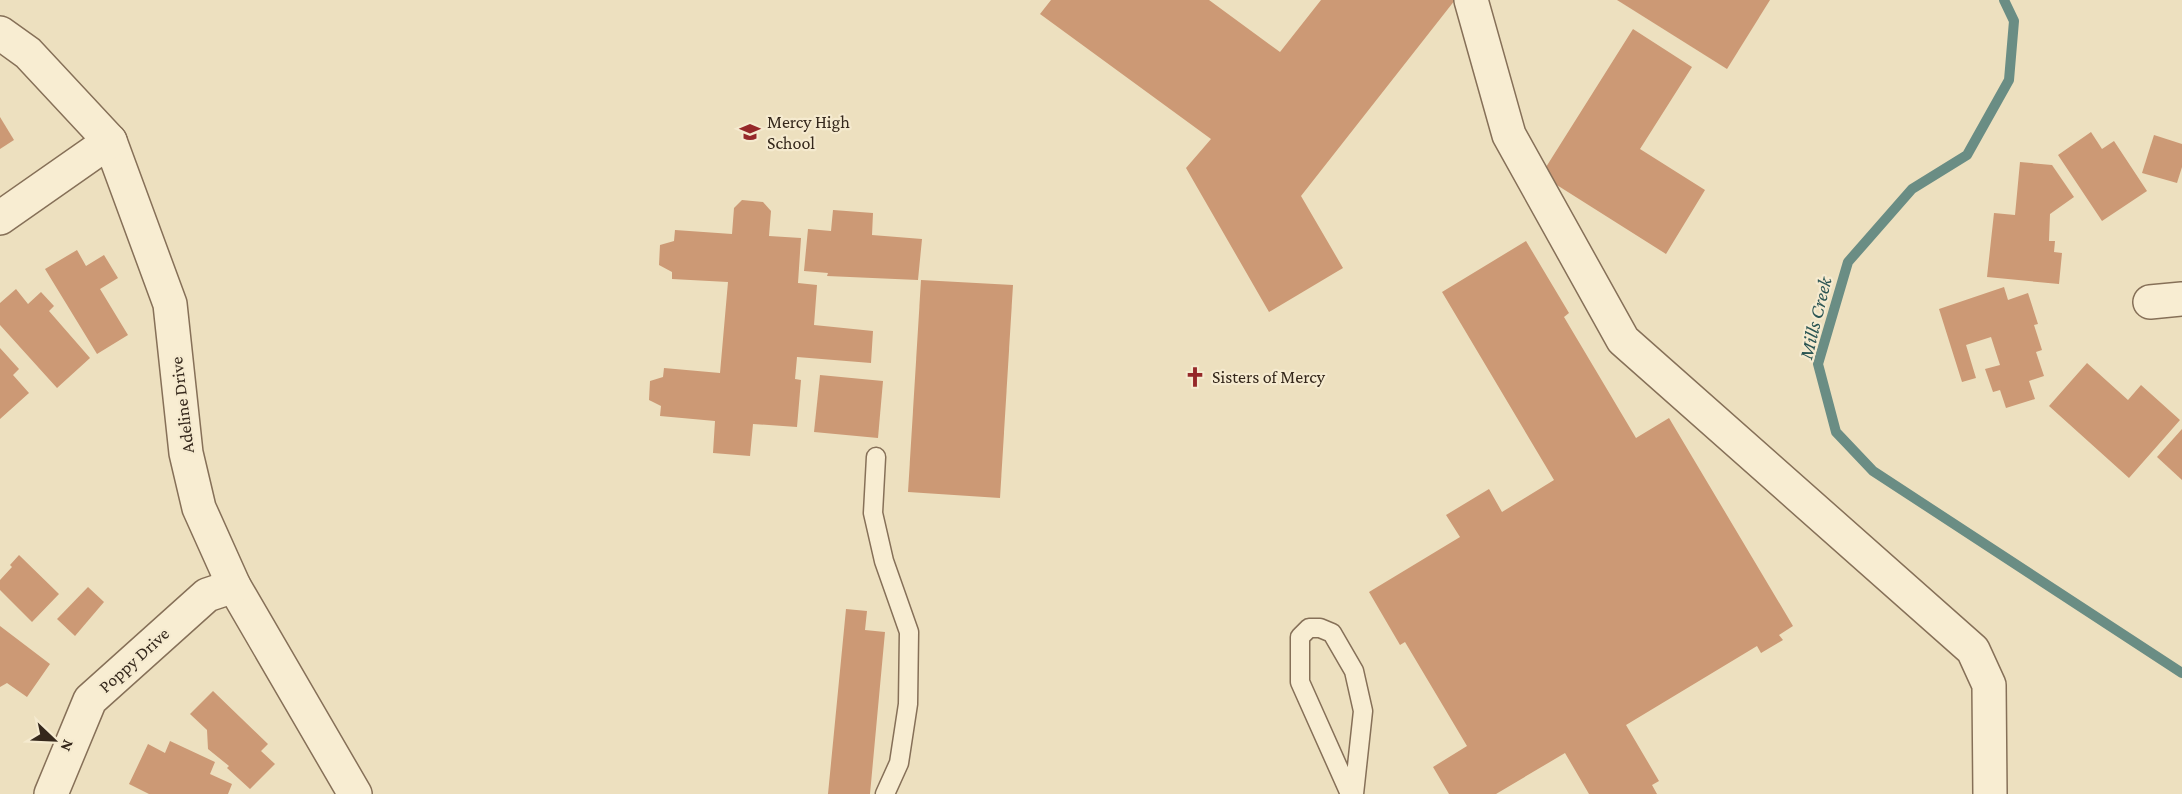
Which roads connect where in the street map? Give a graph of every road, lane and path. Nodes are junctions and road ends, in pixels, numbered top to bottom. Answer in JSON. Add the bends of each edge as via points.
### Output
{"nodes":[{"id":1,"x":1471,"y":0,"type":"edge"},
{"id":2,"x":0,"y":33,"type":"edge"},
{"id":3,"x":110,"y":141,"type":"junction"},
{"id":4,"x":0,"y":218,"type":"edge"},
{"id":5,"x":2182,"y":299,"type":"edge"},
{"id":6,"x":2150,"y":302,"type":"dead end"},
{"id":7,"x":876,"y":457,"type":"dead end"},
{"id":8,"x":234,"y":586,"type":"junction"},
{"id":9,"x":51,"y":794,"type":"edge"},
{"id":10,"x":355,"y":794,"type":"edge"},
{"id":11,"x":885,"y":794,"type":"edge"},
{"id":12,"x":1352,"y":794,"type":"edge"},
{"id":13,"x":1990,"y":794,"type":"edge"}],
"edges":[{"from":1,"to":13,"type":"street","via":[[1509,135],[1623,340],[1973,650],[1989,685]]},
{"from":2,"to":3,"type":"street","name":"Adeline Drive","via":[[28,53]]},
{"from":3,"to":4,"type":"street"},
{"from":3,"to":8,"type":"street","name":"Adeline Drive","via":[[170,304],[186,453],[199,508]]},
{"from":5,"to":6,"type":"street"},
{"from":7,"to":11,"type":"lane","via":[[873,513],[884,561],[909,632],[903,740],[899,763]]},
{"from":8,"to":9,"type":"street","name":"Poppy Drive","via":[[207,595],[90,700]]},
{"from":8,"to":10,"type":"street","name":"Adeline Drive"},
{"from":12,"to":12,"type":"lane","via":[[1363,711],[1354,671],[1332,633],[1309,628],[1300,637],[1300,682]]}]}
